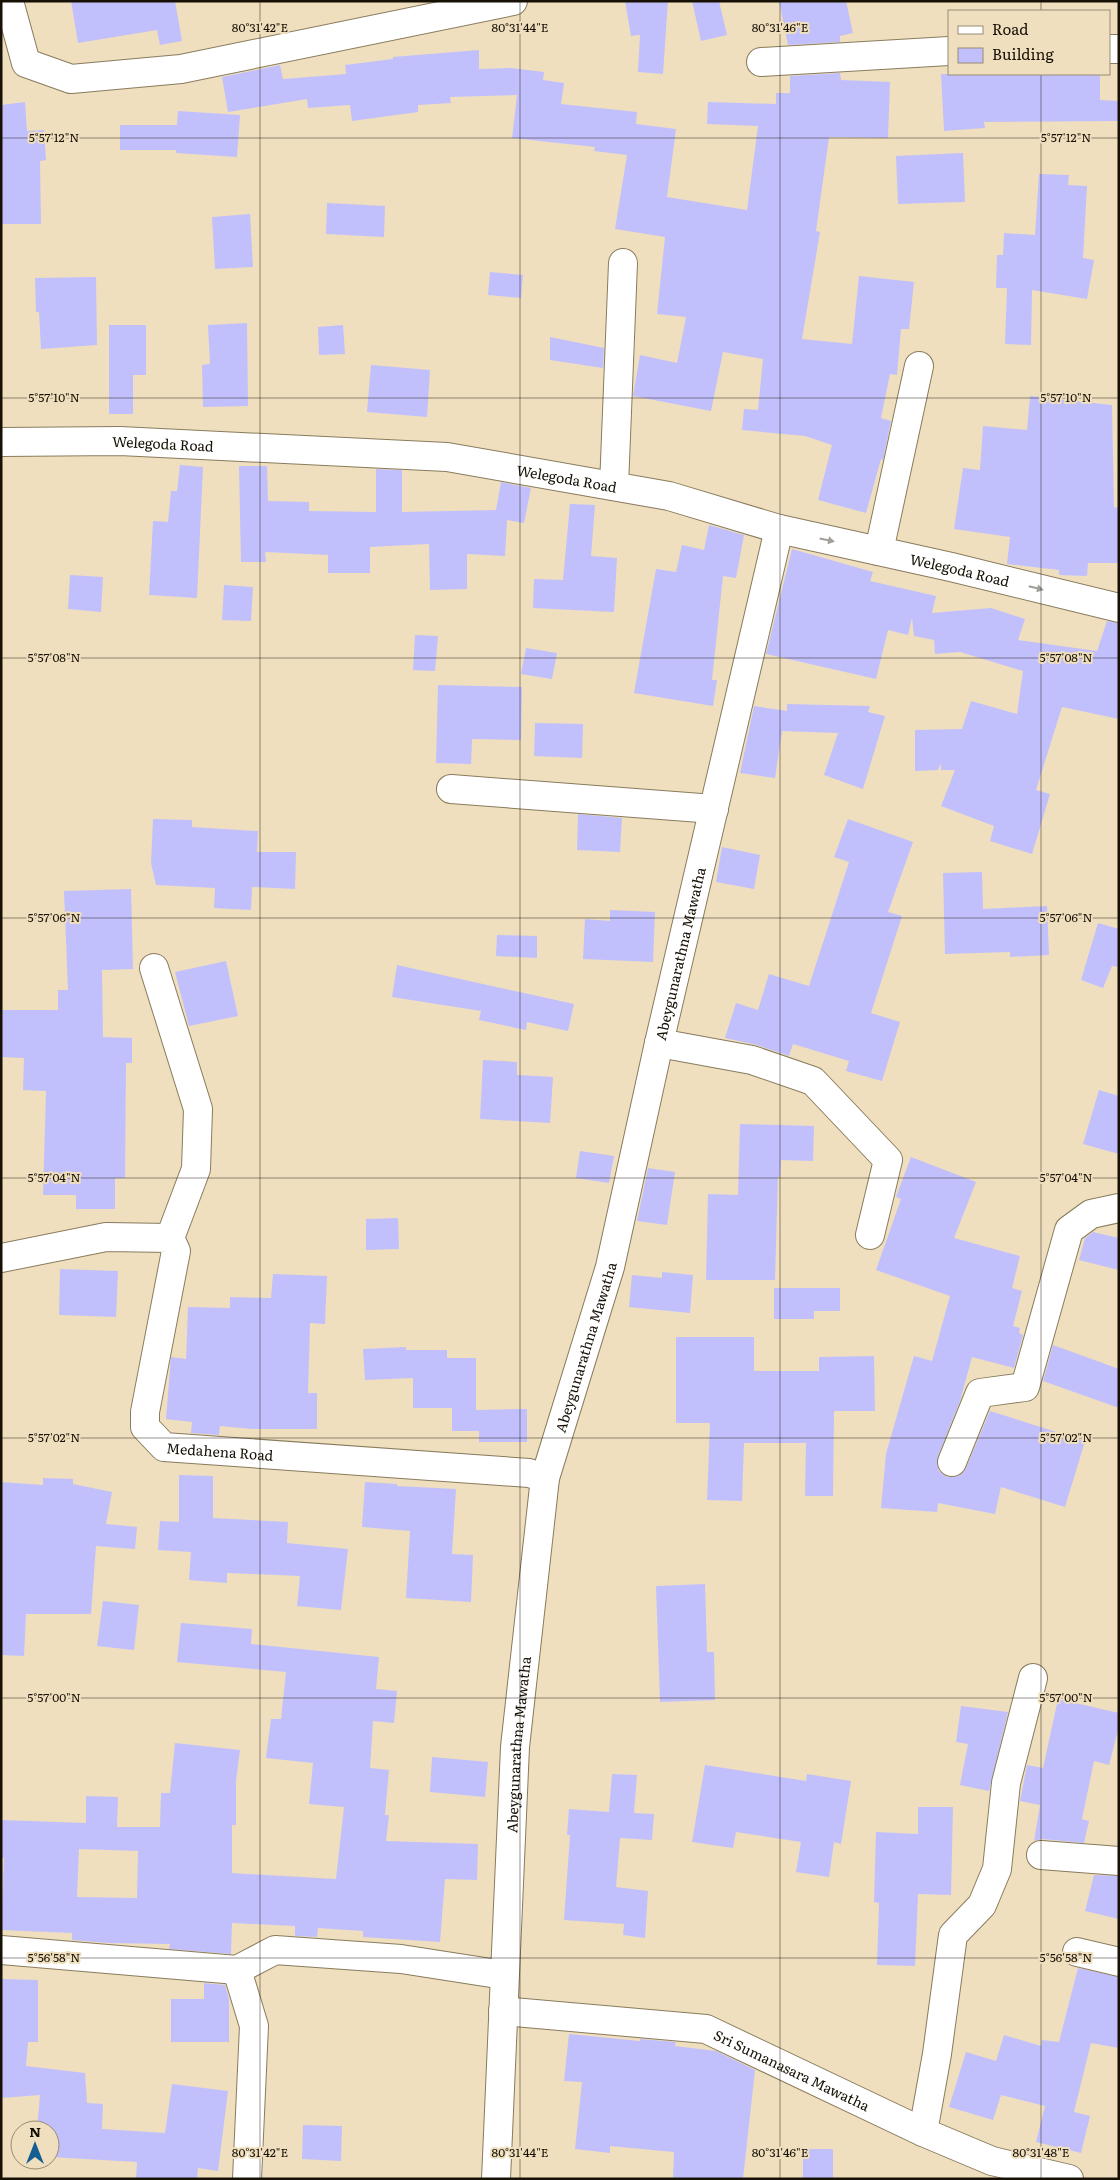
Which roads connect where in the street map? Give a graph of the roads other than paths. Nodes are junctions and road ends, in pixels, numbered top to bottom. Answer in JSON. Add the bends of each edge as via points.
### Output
{"nodes":[{"id":1,"x":9,"y":1,"type":"edge"},
{"id":2,"x":513,"y":1,"type":"edge"},
{"id":3,"x":948,"y":51,"type":"edge"},
{"id":4,"x":761,"y":62,"type":"dead end"},
{"id":5,"x":623,"y":263,"type":"dead end"},
{"id":6,"x":919,"y":366,"type":"dead end"},
{"id":7,"x":1,"y":442,"type":"edge"},
{"id":8,"x":614,"y":486,"type":"junction"},
{"id":9,"x":779,"y":529,"type":"junction"},
{"id":10,"x":879,"y":551,"type":"junction"},
{"id":11,"x":1119,"y":608,"type":"edge"},
{"id":12,"x":451,"y":789,"type":"dead end"},
{"id":13,"x":714,"y":809,"type":"junction"},
{"id":14,"x":154,"y":968,"type":"dead end"},
{"id":15,"x":659,"y":1043,"type":"junction"},
{"id":16,"x":1119,"y":1208,"type":"edge"},
{"id":17,"x":870,"y":1235,"type":"dead end"},
{"id":18,"x":170,"y":1238,"type":"junction"},
{"id":19,"x":1,"y":1258,"type":"edge"},
{"id":20,"x":952,"y":1462,"type":"dead end"},
{"id":21,"x":545,"y":1478,"type":"junction"},
{"id":22,"x":1033,"y":1678,"type":"dead end"},
{"id":23,"x":1041,"y":1855,"type":"dead end"},
{"id":24,"x":1119,"y":1861,"type":"edge"},
{"id":25,"x":1,"y":1950,"type":"edge"},
{"id":26,"x":1077,"y":1952,"type":"dead end"},
{"id":27,"x":1119,"y":1962,"type":"edge"},
{"id":28,"x":237,"y":1970,"type":"junction"},
{"id":29,"x":504,"y":1975,"type":"junction"},
{"id":30,"x":503,"y":2011,"type":"junction"},
{"id":31,"x":923,"y":2132,"type":"junction"},
{"id":32,"x":247,"y":2179,"type":"edge"},
{"id":33,"x":496,"y":2179,"type":"edge"},
{"id":34,"x":1069,"y":2179,"type":"edge"}],
"edges":[{"from":1,"to":2,"type":"street","via":[[26,63],[70,79],[181,69]]},
{"from":3,"to":4,"type":"street"},
{"from":5,"to":8,"type":"street"},
{"from":6,"to":10,"type":"street"},
{"from":7,"to":8,"type":"street","name":"Welegoda Road","via":[[120,441],[447,457]]},
{"from":8,"to":9,"type":"street","name":"Welegoda Road","via":[[668,496]]},
{"from":9,"to":10,"type":"street","name":"Welegoda Road","one_way":true},
{"from":9,"to":13,"type":"street","name":"Abeygunarathna Mawatha"},
{"from":10,"to":11,"type":"street","name":"Welegoda Road","one_way":true},
{"from":12,"to":13,"type":"street"},
{"from":13,"to":15,"type":"street","name":"Abeygunarathna Mawatha"},
{"from":14,"to":18,"type":"street","via":[[198,1109],[196,1169]]},
{"from":15,"to":17,"type":"street","via":[[752,1060],[813,1081],[888,1160]]},
{"from":15,"to":21,"type":"street","name":"Abeygunarathna Mawatha","via":[[610,1267]]},
{"from":16,"to":20,"type":"street","via":[[1091,1214],[1069,1230],[1025,1387],[980,1393]]},
{"from":18,"to":19,"type":"street","via":[[106,1237]]},
{"from":18,"to":21,"type":"street","name":"Medahena Road","via":[[176,1251],[145,1412],[145,1427],[164,1447],[529,1473]]},
{"from":21,"to":29,"type":"street","name":"Abeygunarathna Mawatha","via":[[515,1747]]},
{"from":22,"to":31,"type":"street","via":[[1006,1783],[997,1869],[982,1905],[953,1935],[938,2054]]},
{"from":23,"to":24,"type":"street"},
{"from":25,"to":28,"type":"street"},
{"from":26,"to":27,"type":"street"},
{"from":28,"to":29,"type":"street","via":[[275,1950],[401,1959]]},
{"from":28,"to":32,"type":"street","via":[[254,2026]]},
{"from":29,"to":30,"type":"street","name":"Abeygunarathna Mawatha"},
{"from":30,"to":31,"type":"street","name":"Sri Sumanasara Mawatha","via":[[706,2029]]},
{"from":30,"to":33,"type":"street","name":"Abeygunarathna Mawatha"},
{"from":31,"to":34,"type":"street","name":"Sri Sumanasara Mawatha","via":[[992,2161]]}]}
